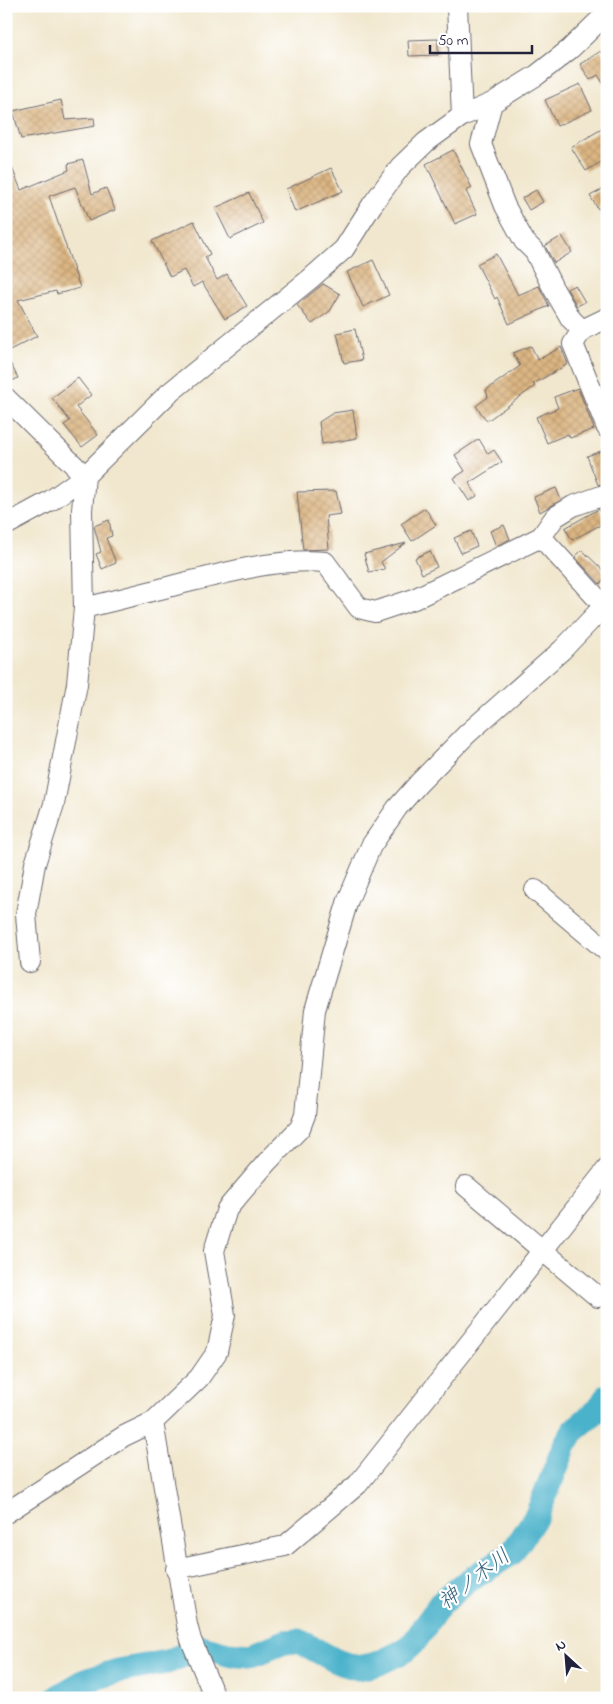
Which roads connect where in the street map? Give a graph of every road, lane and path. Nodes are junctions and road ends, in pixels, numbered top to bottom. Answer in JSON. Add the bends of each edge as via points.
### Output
{"nodes":[{"id":1,"x":457,"y":6,"type":"edge"},
{"id":2,"x":607,"y":13,"type":"edge"},
{"id":3,"x":492,"y":103,"type":"junction"},
{"id":4,"x":462,"y":116,"type":"junction"},
{"id":5,"x":607,"y":318,"type":"edge"},
{"id":6,"x":582,"y":330,"type":"junction"},
{"id":7,"x":6,"y":398,"type":"edge"},
{"id":8,"x":607,"y":428,"type":"edge"},
{"id":9,"x":85,"y":476,"type":"junction"},
{"id":10,"x":607,"y":494,"type":"edge"},
{"id":11,"x":6,"y":526,"type":"edge"},
{"id":12,"x":541,"y":537,"type":"junction"},
{"id":13,"x":606,"y":605,"type":"edge"},
{"id":14,"x":84,"y":608,"type":"junction"},
{"id":15,"x":535,"y":890,"type":"dead end"},
{"id":16,"x":607,"y":952,"type":"edge"},
{"id":17,"x":30,"y":962,"type":"dead end"},
{"id":18,"x":607,"y":1169,"type":"edge"},
{"id":19,"x":466,"y":1186,"type":"dead end"},
{"id":20,"x":542,"y":1251,"type":"junction"},
{"id":21,"x":598,"y":1297,"type":"dead end"},
{"id":22,"x":153,"y":1422,"type":"junction"},
{"id":23,"x":6,"y":1513,"type":"edge"},
{"id":24,"x":176,"y":1569,"type":"junction"},
{"id":25,"x":215,"y":1698,"type":"edge"}],
"edges":[{"from":1,"to":4,"type":"street"},
{"from":2,"to":3,"type":"street","via":[[570,49]]},
{"from":3,"to":4,"type":"street"},
{"from":3,"to":6,"type":"street","via":[[481,144],[505,206],[567,311]]},
{"from":4,"to":9,"type":"street","via":[[426,142],[400,167],[344,249],[168,394]]},
{"from":5,"to":6,"type":"street"},
{"from":6,"to":8,"type":"street","via":[[573,344]]},
{"from":7,"to":9,"type":"street"},
{"from":9,"to":11,"type":"street"},
{"from":9,"to":14,"type":"street","via":[[82,510]]},
{"from":10,"to":12,"type":"street","via":[[555,516]]},
{"from":12,"to":13,"type":"street"},
{"from":12,"to":14,"type":"street","via":[[414,599],[375,612],[359,608],[325,562],[300,560],[220,573]]},
{"from":13,"to":22,"type":"street","via":[[426,776],[397,808],[371,846],[348,900],[315,1010],[305,1115],[300,1128],[227,1209],[220,1230],[214,1251],[225,1315],[217,1352],[198,1378]]},
{"from":14,"to":17,"type":"street","via":[[76,693],[54,804],[34,864],[26,914]]},
{"from":15,"to":16,"type":"street"},
{"from":18,"to":20,"type":"street"},
{"from":19,"to":20,"type":"street"},
{"from":20,"to":21,"type":"street"},
{"from":20,"to":24,"type":"street","via":[[358,1484],[285,1546]]},
{"from":22,"to":23,"type":"street","via":[[124,1436]]},
{"from":22,"to":24,"type":"street","via":[[166,1486]]},
{"from":24,"to":25,"type":"street","via":[[191,1640]]}]}
